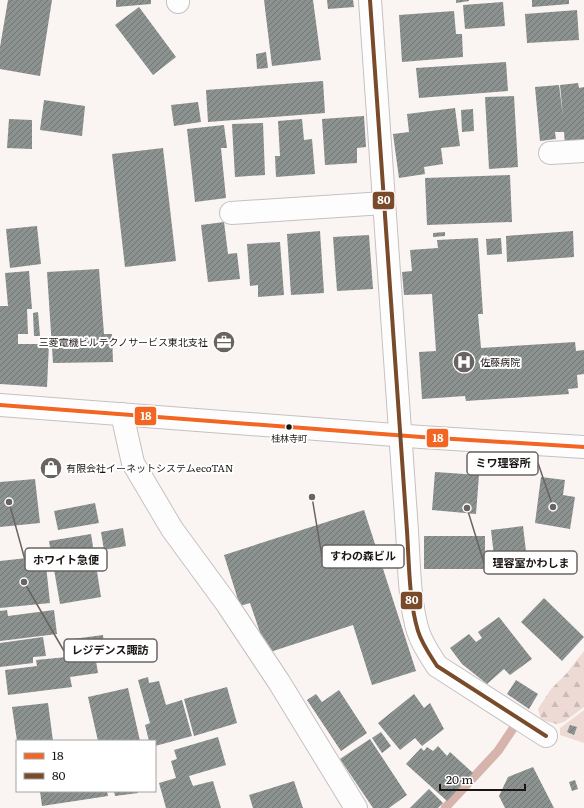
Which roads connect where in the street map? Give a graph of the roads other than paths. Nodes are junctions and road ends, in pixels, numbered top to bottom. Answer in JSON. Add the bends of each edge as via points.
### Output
{"nodes":[{"id":1,"x":370,"y":0,"type":"edge"},
{"id":2,"x":584,"y":151,"type":"edge"},
{"id":3,"x":550,"y":153,"type":"dead end"},
{"id":4,"x":384,"y":203,"type":"junction"},
{"id":5,"x":231,"y":213,"type":"dead end"},
{"id":6,"x":0,"y":405,"type":"edge"},
{"id":7,"x":122,"y":414,"type":"junction"},
{"id":8,"x":400,"y":435,"type":"junction"},
{"id":9,"x":584,"y":447,"type":"edge"},
{"id":10,"x":546,"y":736,"type":"dead end"},
{"id":11,"x":356,"y":808,"type":"edge"}],
"edges":[{"from":1,"to":4,"type":"street"},
{"from":2,"to":3,"type":"street"},
{"from":4,"to":5,"type":"street"},
{"from":4,"to":8,"type":"street"},
{"from":6,"to":7,"type":"street"},
{"from":7,"to":8,"type":"street"},
{"from":7,"to":11,"type":"street","via":[[133,463],[172,529],[227,604],[270,669]]},
{"from":8,"to":9,"type":"street"},
{"from":8,"to":10,"type":"street","via":[[413,607],[418,632],[427,652],[437,666]]}]}
